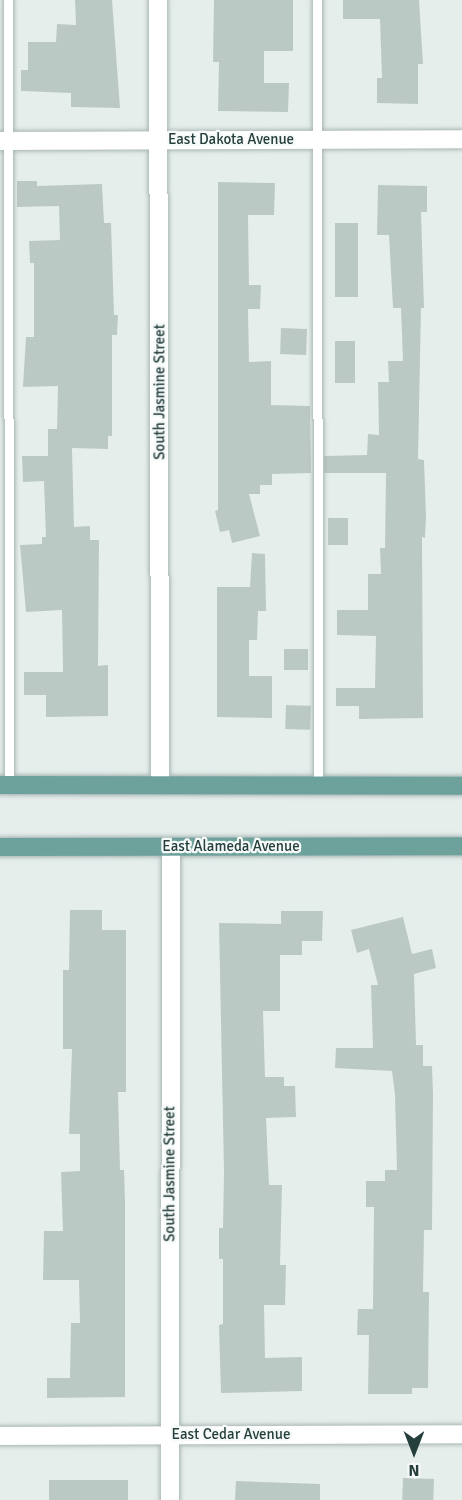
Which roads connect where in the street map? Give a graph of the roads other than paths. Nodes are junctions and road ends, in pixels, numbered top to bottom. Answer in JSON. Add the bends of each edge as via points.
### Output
{"nodes":[{"id":1,"x":8,"y":0,"type":"edge"},
{"id":2,"x":158,"y":0,"type":"edge"},
{"id":3,"x":317,"y":0,"type":"edge"},
{"id":4,"x":462,"y":139,"type":"edge"},
{"id":5,"x":158,"y":140,"type":"junction"},
{"id":6,"x":317,"y":140,"type":"junction"},
{"id":7,"x":4,"y":141,"type":"edge"},
{"id":8,"x":160,"y":784,"type":"junction"},
{"id":9,"x":5,"y":785,"type":"edge"},
{"id":10,"x":318,"y":786,"type":"junction"},
{"id":11,"x":462,"y":786,"type":"edge"},
{"id":12,"x":462,"y":846,"type":"edge"},
{"id":13,"x":0,"y":847,"type":"edge"},
{"id":14,"x":171,"y":848,"type":"junction"},
{"id":15,"x":462,"y":1434,"type":"edge"},
{"id":16,"x":170,"y":1436,"type":"junction"},
{"id":17,"x":0,"y":1437,"type":"edge"},
{"id":18,"x":170,"y":1500,"type":"edge"}],
"edges":[{"from":1,"to":7,"type":"lane"},
{"from":2,"to":5,"type":"street","name":"South Jasmine Street"},
{"from":3,"to":6,"type":"lane"},
{"from":4,"to":6,"type":"street","name":"East Dakota Avenue"},
{"from":5,"to":6,"type":"street","name":"East Dakota Avenue"},
{"from":5,"to":7,"type":"street","name":"East Dakota Avenue"},
{"from":5,"to":8,"type":"street","name":"South Jasmine Street"},
{"from":6,"to":10,"type":"lane"},
{"from":7,"to":9,"type":"lane"},
{"from":8,"to":9,"type":"main road"},
{"from":8,"to":10,"type":"main road"},
{"from":10,"to":11,"type":"main road"},
{"from":12,"to":14,"type":"main road","name":"East Alameda Avenue"},
{"from":13,"to":14,"type":"main road","name":"East Alameda Avenue"},
{"from":14,"to":16,"type":"street","name":"South Jasmine Street"},
{"from":15,"to":16,"type":"street","name":"East Cedar Avenue"},
{"from":16,"to":17,"type":"street","name":"East Cedar Avenue"},
{"from":16,"to":18,"type":"street","name":"South Jasmine Street"}]}
